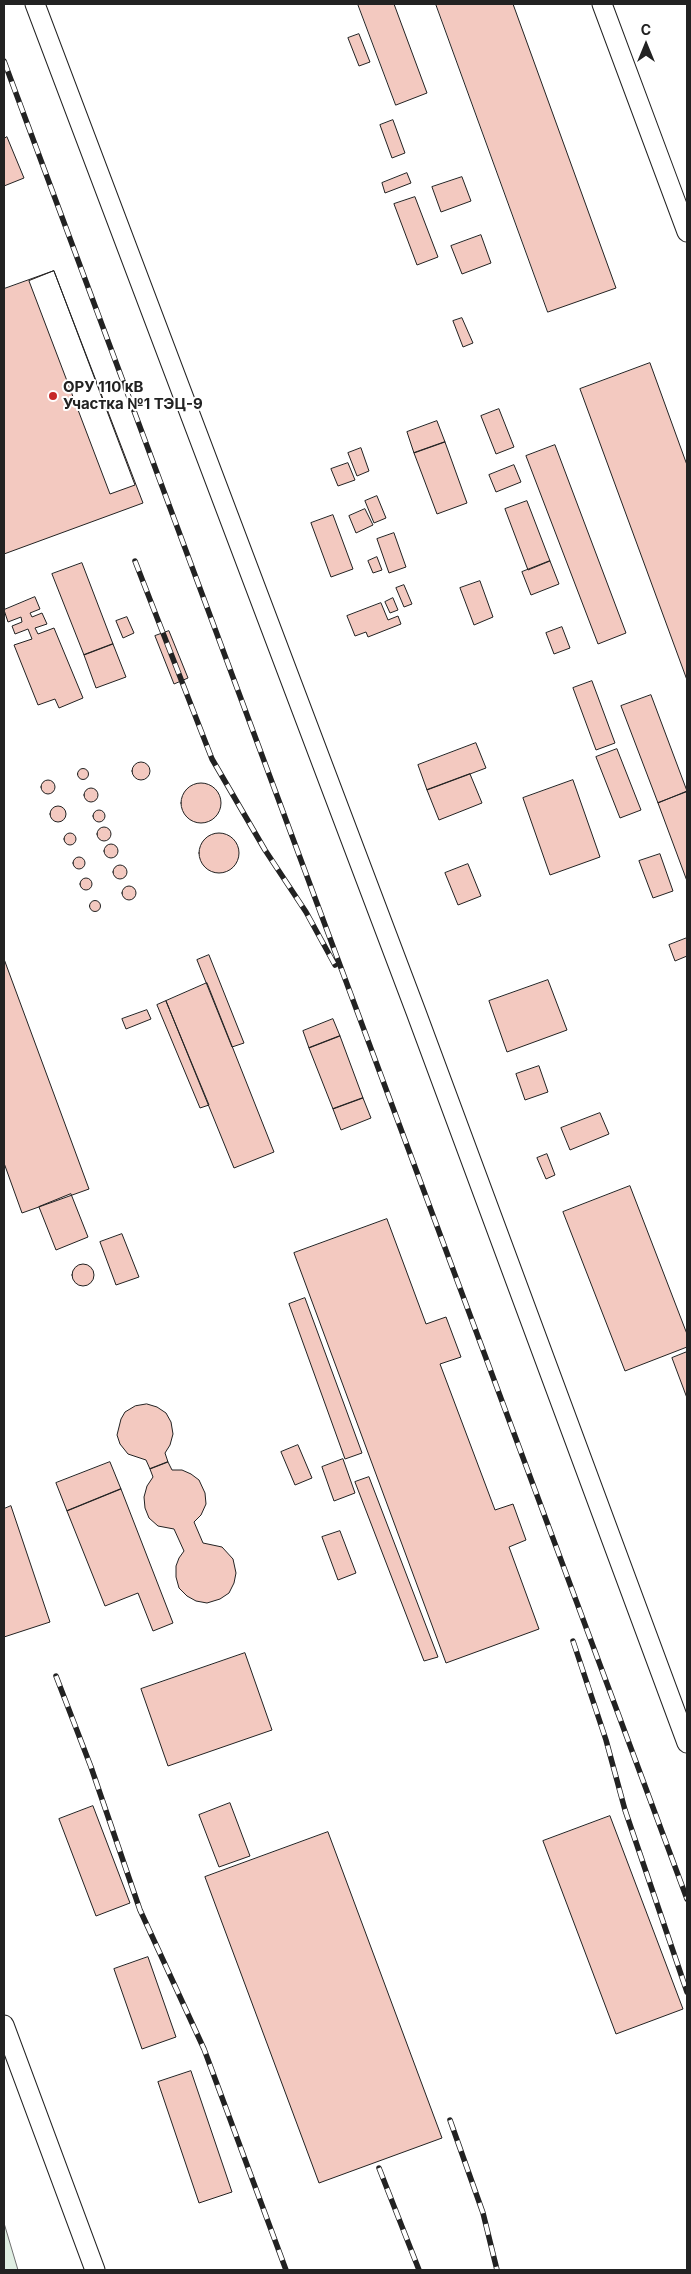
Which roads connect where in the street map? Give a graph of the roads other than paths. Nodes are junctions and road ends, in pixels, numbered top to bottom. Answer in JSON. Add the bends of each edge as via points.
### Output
{"nodes":[{"id":1,"x":35,"y":4,"type":"edge"},
{"id":2,"x":602,"y":4,"type":"edge"},
{"id":3,"x":687,"y":232,"type":"edge"},
{"id":4,"x":687,"y":1743,"type":"edge"},
{"id":5,"x":4,"y":2025,"type":"edge"},
{"id":6,"x":95,"y":2270,"type":"edge"}],
"edges":[{"from":1,"to":4,"type":"street","via":[[420,1021]]},
{"from":2,"to":3,"type":"street"},
{"from":5,"to":6,"type":"street"}]}
